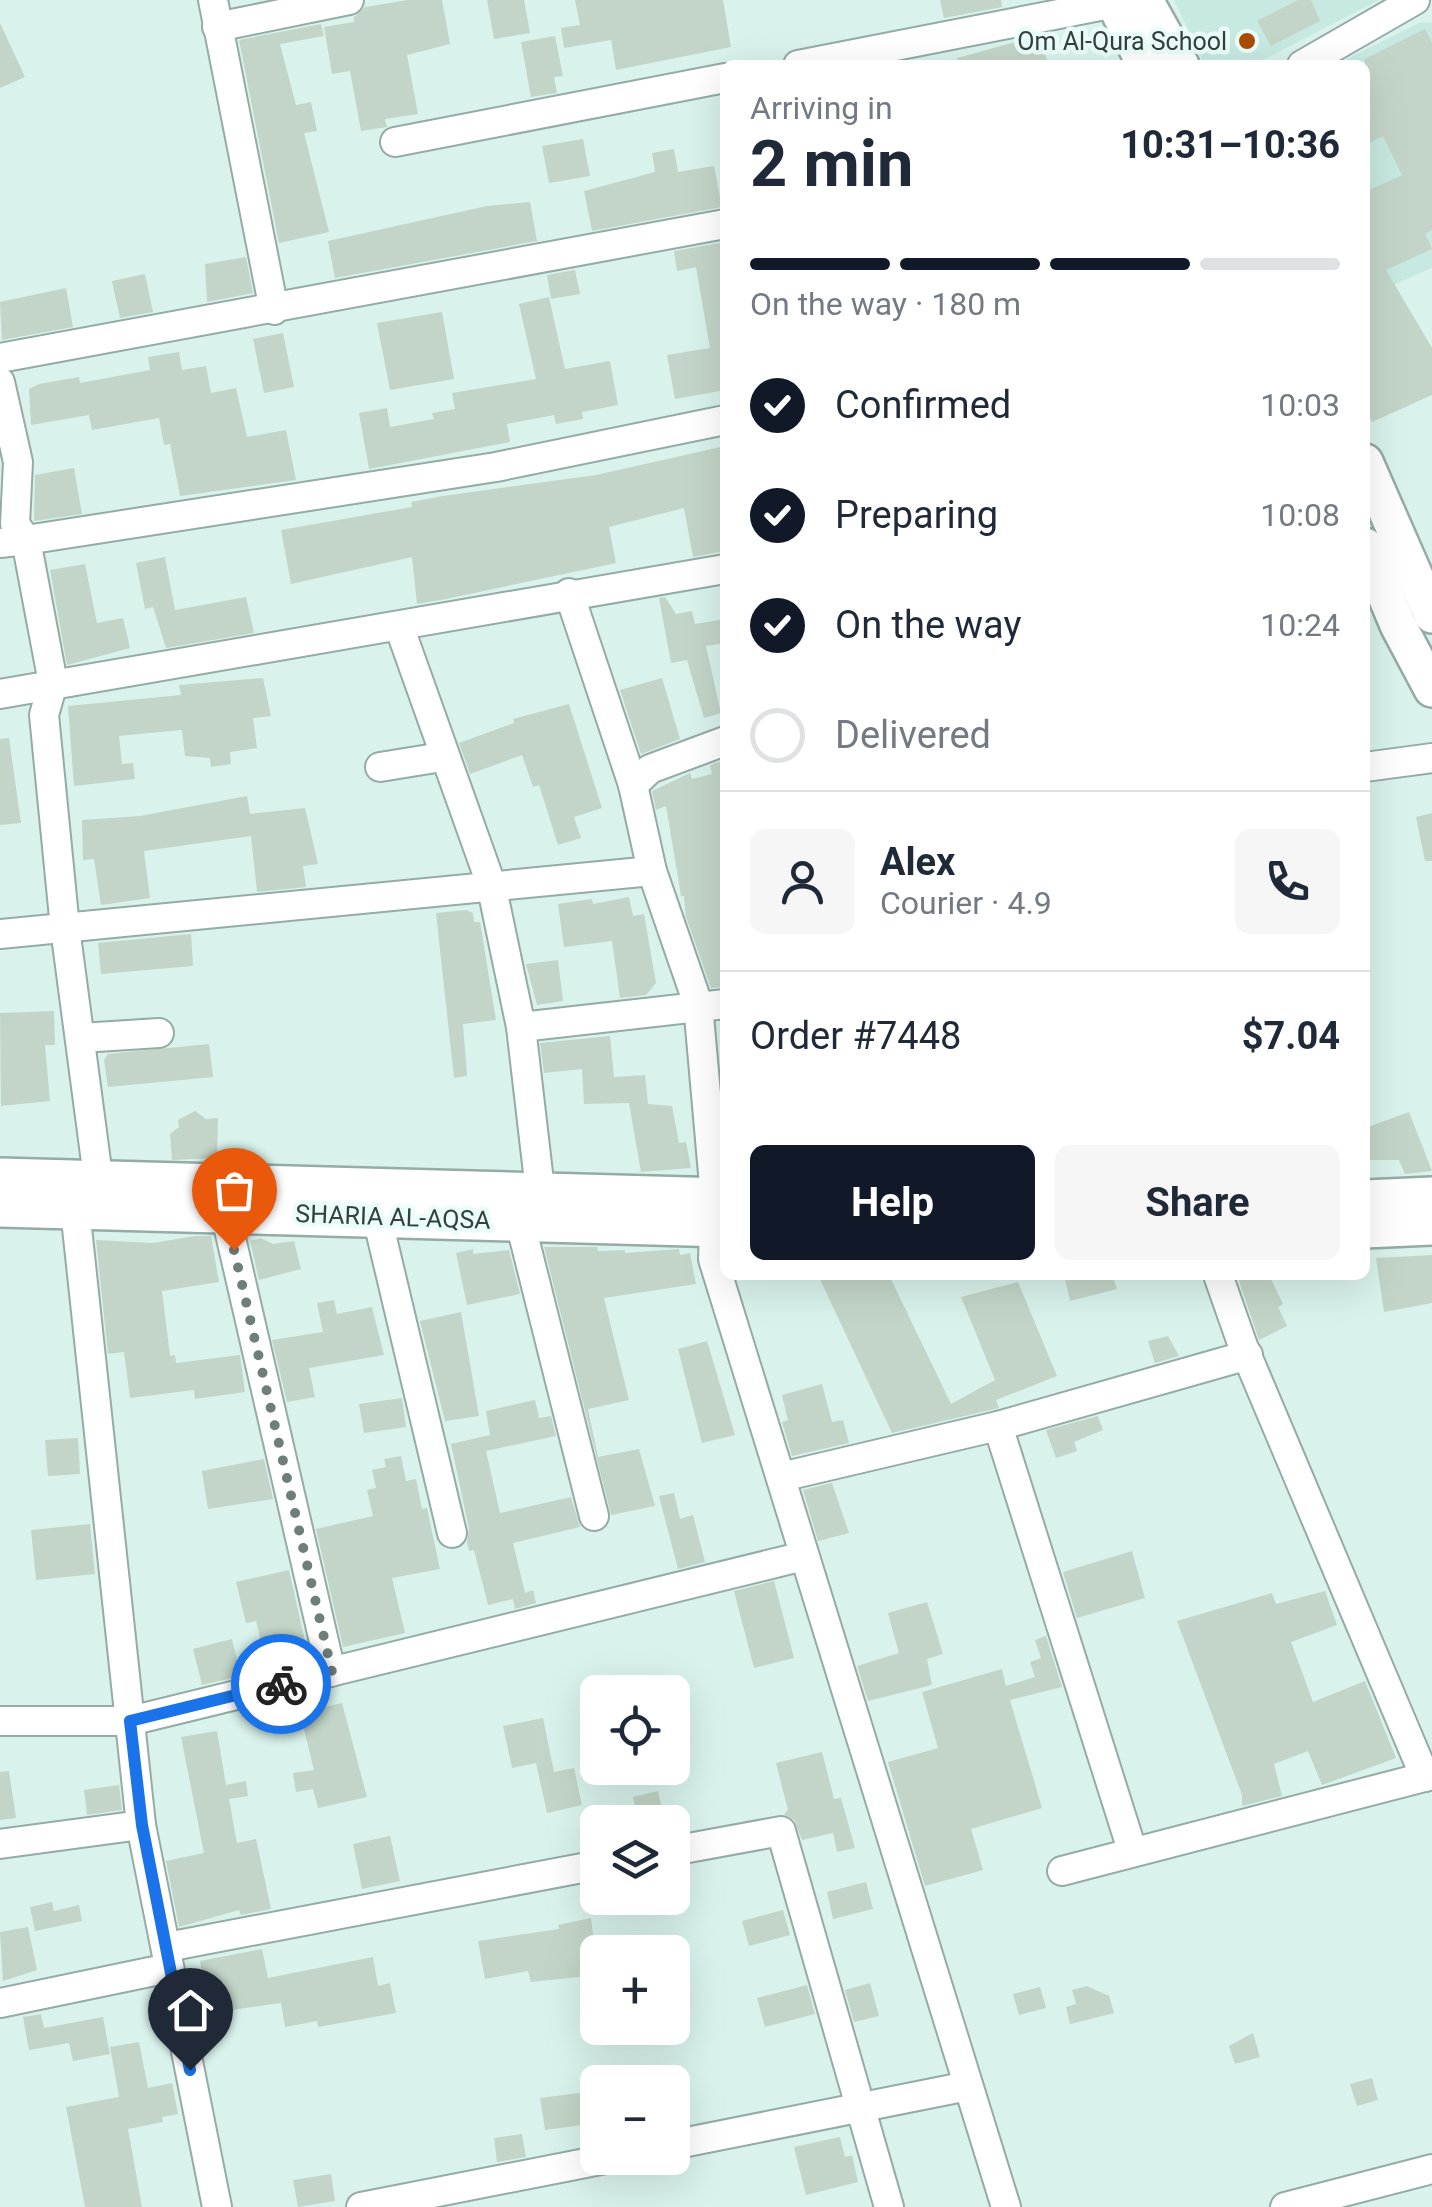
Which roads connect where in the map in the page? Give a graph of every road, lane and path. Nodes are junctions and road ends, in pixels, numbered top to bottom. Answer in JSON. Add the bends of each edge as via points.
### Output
{"nodes":[{"id":1,"x":350,"y":0,"type":"edge"},
{"id":2,"x":1415,"y":0,"type":"edge"},
{"id":3,"x":1125,"y":1,"type":"edge"},
{"id":4,"x":215,"y":13,"type":"edge"},
{"id":5,"x":824,"y":60,"type":"edge"},
{"id":6,"x":1144,"y":60,"type":"edge"},
{"id":7,"x":1177,"y":60,"type":"edge"},
{"id":8,"x":1311,"y":60,"type":"edge"},
{"id":9,"x":720,"y":79,"type":"edge"},
{"id":10,"x":395,"y":142,"type":"dead end"},
{"id":11,"x":720,"y":225,"type":"edge"},
{"id":12,"x":274,"y":310,"type":"junction"},
{"id":13,"x":0,"y":358,"type":"edge"},
{"id":14,"x":0,"y":382,"type":"edge"},
{"id":15,"x":720,"y":421,"type":"edge"},
{"id":16,"x":1370,"y":473,"type":"edge"},
{"id":17,"x":13,"y":541,"type":"edge"},
{"id":18,"x":1370,"y":558,"type":"edge"},
{"id":19,"x":720,"y":570,"type":"edge"},
{"id":20,"x":569,"y":593,"type":"junction"},
{"id":21,"x":1432,"y":615,"type":"edge"},
{"id":22,"x":399,"y":626,"type":"junction"},
{"id":23,"x":53,"y":684,"type":"junction"},
{"id":24,"x":1432,"y":689,"type":"edge"},
{"id":25,"x":0,"y":694,"type":"edge"},
{"id":26,"x":720,"y":743,"type":"edge"},
{"id":27,"x":442,"y":757,"type":"junction"},
{"id":28,"x":1432,"y":758,"type":"edge"},
{"id":29,"x":1370,"y":766,"type":"edge"},
{"id":30,"x":380,"y":767,"type":"dead end"},
{"id":31,"x":633,"y":785,"type":"junction"},
{"id":32,"x":652,"y":871,"type":"junction"},
{"id":33,"x":491,"y":884,"type":"junction"},
{"id":34,"x":65,"y":928,"type":"junction"},
{"id":35,"x":0,"y":934,"type":"edge"},
{"id":36,"x":712,"y":1004,"type":"edge"},
{"id":37,"x":521,"y":1027,"type":"junction"},
{"id":38,"x":159,"y":1033,"type":"dead end"},
{"id":39,"x":81,"y":1038,"type":"junction"},
{"id":40,"x":0,"y":1176,"type":"edge"},
{"id":41,"x":98,"y":1177,"type":"junction"},
{"id":42,"x":540,"y":1190,"type":"junction"},
{"id":43,"x":1432,"y":1194,"type":"edge"},
{"id":44,"x":1370,"y":1198,"type":"edge"},
{"id":45,"x":0,"y":1209,"type":"edge"},
{"id":46,"x":76,"y":1209,"type":"junction"},
{"id":47,"x":224,"y":1212,"type":"junction"},
{"id":48,"x":719,"y":1212,"type":"edge"},
{"id":49,"x":377,"y":1217,"type":"junction"},
{"id":50,"x":520,"y":1222,"type":"junction"},
{"id":51,"x":1432,"y":1227,"type":"edge"},
{"id":52,"x":1370,"y":1230,"type":"edge"},
{"id":53,"x":1220,"y":1280,"type":"edge"},
{"id":54,"x":1248,"y":1355,"type":"junction"},
{"id":55,"x":998,"y":1426,"type":"junction"},
{"id":56,"x":781,"y":1476,"type":"junction"},
{"id":57,"x":594,"y":1516,"type":"dead end"},
{"id":58,"x":452,"y":1533,"type":"dead end"},
{"id":59,"x":804,"y":1556,"type":"junction"},
{"id":60,"x":332,"y":1672,"type":"junction"},
{"id":61,"x":0,"y":1721,"type":"edge"},
{"id":62,"x":130,"y":1721,"type":"junction"},
{"id":63,"x":1429,"y":1776,"type":"edge"},
{"id":64,"x":142,"y":1825,"type":"junction"},
{"id":65,"x":0,"y":1844,"type":"edge"},
{"id":66,"x":690,"y":1848,"type":"edge"},
{"id":67,"x":1132,"y":1850,"type":"junction"},
{"id":68,"x":580,"y":1870,"type":"edge"},
{"id":69,"x":1062,"y":1871,"type":"dead end"},
{"id":70,"x":168,"y":1957,"type":"junction"},
{"id":71,"x":0,"y":2002,"type":"edge"},
{"id":72,"x":968,"y":2086,"type":"junction"},
{"id":73,"x":858,"y":2108,"type":"junction"},
{"id":74,"x":690,"y":2141,"type":"edge"},
{"id":75,"x":580,"y":2164,"type":"edge"},
{"id":76,"x":1432,"y":2169,"type":"edge"},
{"id":77,"x":217,"y":2207,"type":"edge"},
{"id":78,"x":361,"y":2207,"type":"edge"},
{"id":79,"x":888,"y":2207,"type":"edge"},
{"id":80,"x":1006,"y":2207,"type":"edge"},
{"id":81,"x":1285,"y":2207,"type":"edge"}],
"edges":[{"from":1,"to":4,"type":"street"},
{"from":2,"to":8,"type":"street"},
{"from":3,"to":5,"type":"street"},
{"from":3,"to":6,"type":"main road"},
{"from":3,"to":7,"type":"main road"},
{"from":4,"to":12,"type":"street"},
{"from":9,"to":10,"type":"street"},
{"from":11,"to":12,"type":"street"},
{"from":12,"to":13,"type":"street"},
{"from":14,"to":17,"type":"street","via":[[18,462]]},
{"from":15,"to":17,"type":"street","via":[[496,467]]},
{"from":16,"to":21,"type":"main road"},
{"from":17,"to":23,"type":"street"},
{"from":18,"to":24,"type":"main road"},
{"from":19,"to":20,"type":"street"},
{"from":20,"to":22,"type":"street"},
{"from":20,"to":31,"type":"street"},
{"from":22,"to":23,"type":"street"},
{"from":22,"to":27,"type":"street"},
{"from":23,"to":25,"type":"street"},
{"from":23,"to":34,"type":"street","via":[[44,715]]},
{"from":26,"to":31,"type":"street","via":[[650,769]]},
{"from":27,"to":30,"type":"street"},
{"from":27,"to":33,"type":"street"},
{"from":28,"to":29,"type":"street"},
{"from":31,"to":32,"type":"street"},
{"from":32,"to":33,"type":"street"},
{"from":32,"to":36,"type":"street"},
{"from":33,"to":34,"type":"street"},
{"from":33,"to":37,"type":"street"},
{"from":34,"to":35,"type":"street"},
{"from":34,"to":39,"type":"street"},
{"from":36,"to":37,"type":"street"},
{"from":36,"to":48,"type":"street"},
{"from":37,"to":42,"type":"street"},
{"from":38,"to":39,"type":"street"},
{"from":39,"to":41,"type":"street"},
{"from":40,"to":41,"type":"main road","name":"SHARIA AL-AQSA"},
{"from":41,"to":42,"type":"main road","name":"SHARIA AL-AQSA"},
{"from":42,"to":48,"type":"main road","name":"SHARIA AL-AQSA"},
{"from":43,"to":44,"type":"main road"},
{"from":45,"to":46,"type":"main road","name":"SHARIA AL-AQSA"},
{"from":46,"to":47,"type":"main road","name":"SHARIA AL-AQSA"},
{"from":46,"to":62,"type":"street"},
{"from":47,"to":49,"type":"main road","name":"SHARIA AL-AQSA"},
{"from":47,"to":60,"type":"street"},
{"from":48,"to":50,"type":"main road","name":"SHARIA AL-AQSA"},
{"from":48,"to":56,"type":"street","via":[[712,1259]]},
{"from":49,"to":50,"type":"main road","name":"SHARIA AL-AQSA"},
{"from":49,"to":58,"type":"street"},
{"from":50,"to":57,"type":"street"},
{"from":51,"to":52,"type":"main road"},
{"from":53,"to":54,"type":"street"},
{"from":54,"to":55,"type":"street"},
{"from":54,"to":63,"type":"street"},
{"from":55,"to":56,"type":"street"},
{"from":55,"to":67,"type":"street"},
{"from":56,"to":59,"type":"street"},
{"from":59,"to":60,"type":"street"},
{"from":59,"to":72,"type":"street"},
{"from":60,"to":62,"type":"street"},
{"from":61,"to":62,"type":"street"},
{"from":62,"to":64,"type":"street"},
{"from":63,"to":67,"type":"street","via":[[1234,1830]]},
{"from":64,"to":65,"type":"street"},
{"from":64,"to":70,"type":"street"},
{"from":66,"to":73,"type":"street","via":[[781,1831]]},
{"from":67,"to":69,"type":"street"},
{"from":68,"to":70,"type":"street"},
{"from":70,"to":71,"type":"street"},
{"from":70,"to":77,"type":"street"},
{"from":72,"to":73,"type":"street"},
{"from":72,"to":80,"type":"street"},
{"from":73,"to":74,"type":"street"},
{"from":73,"to":79,"type":"street"},
{"from":75,"to":78,"type":"street"},
{"from":76,"to":81,"type":"street"}]}
